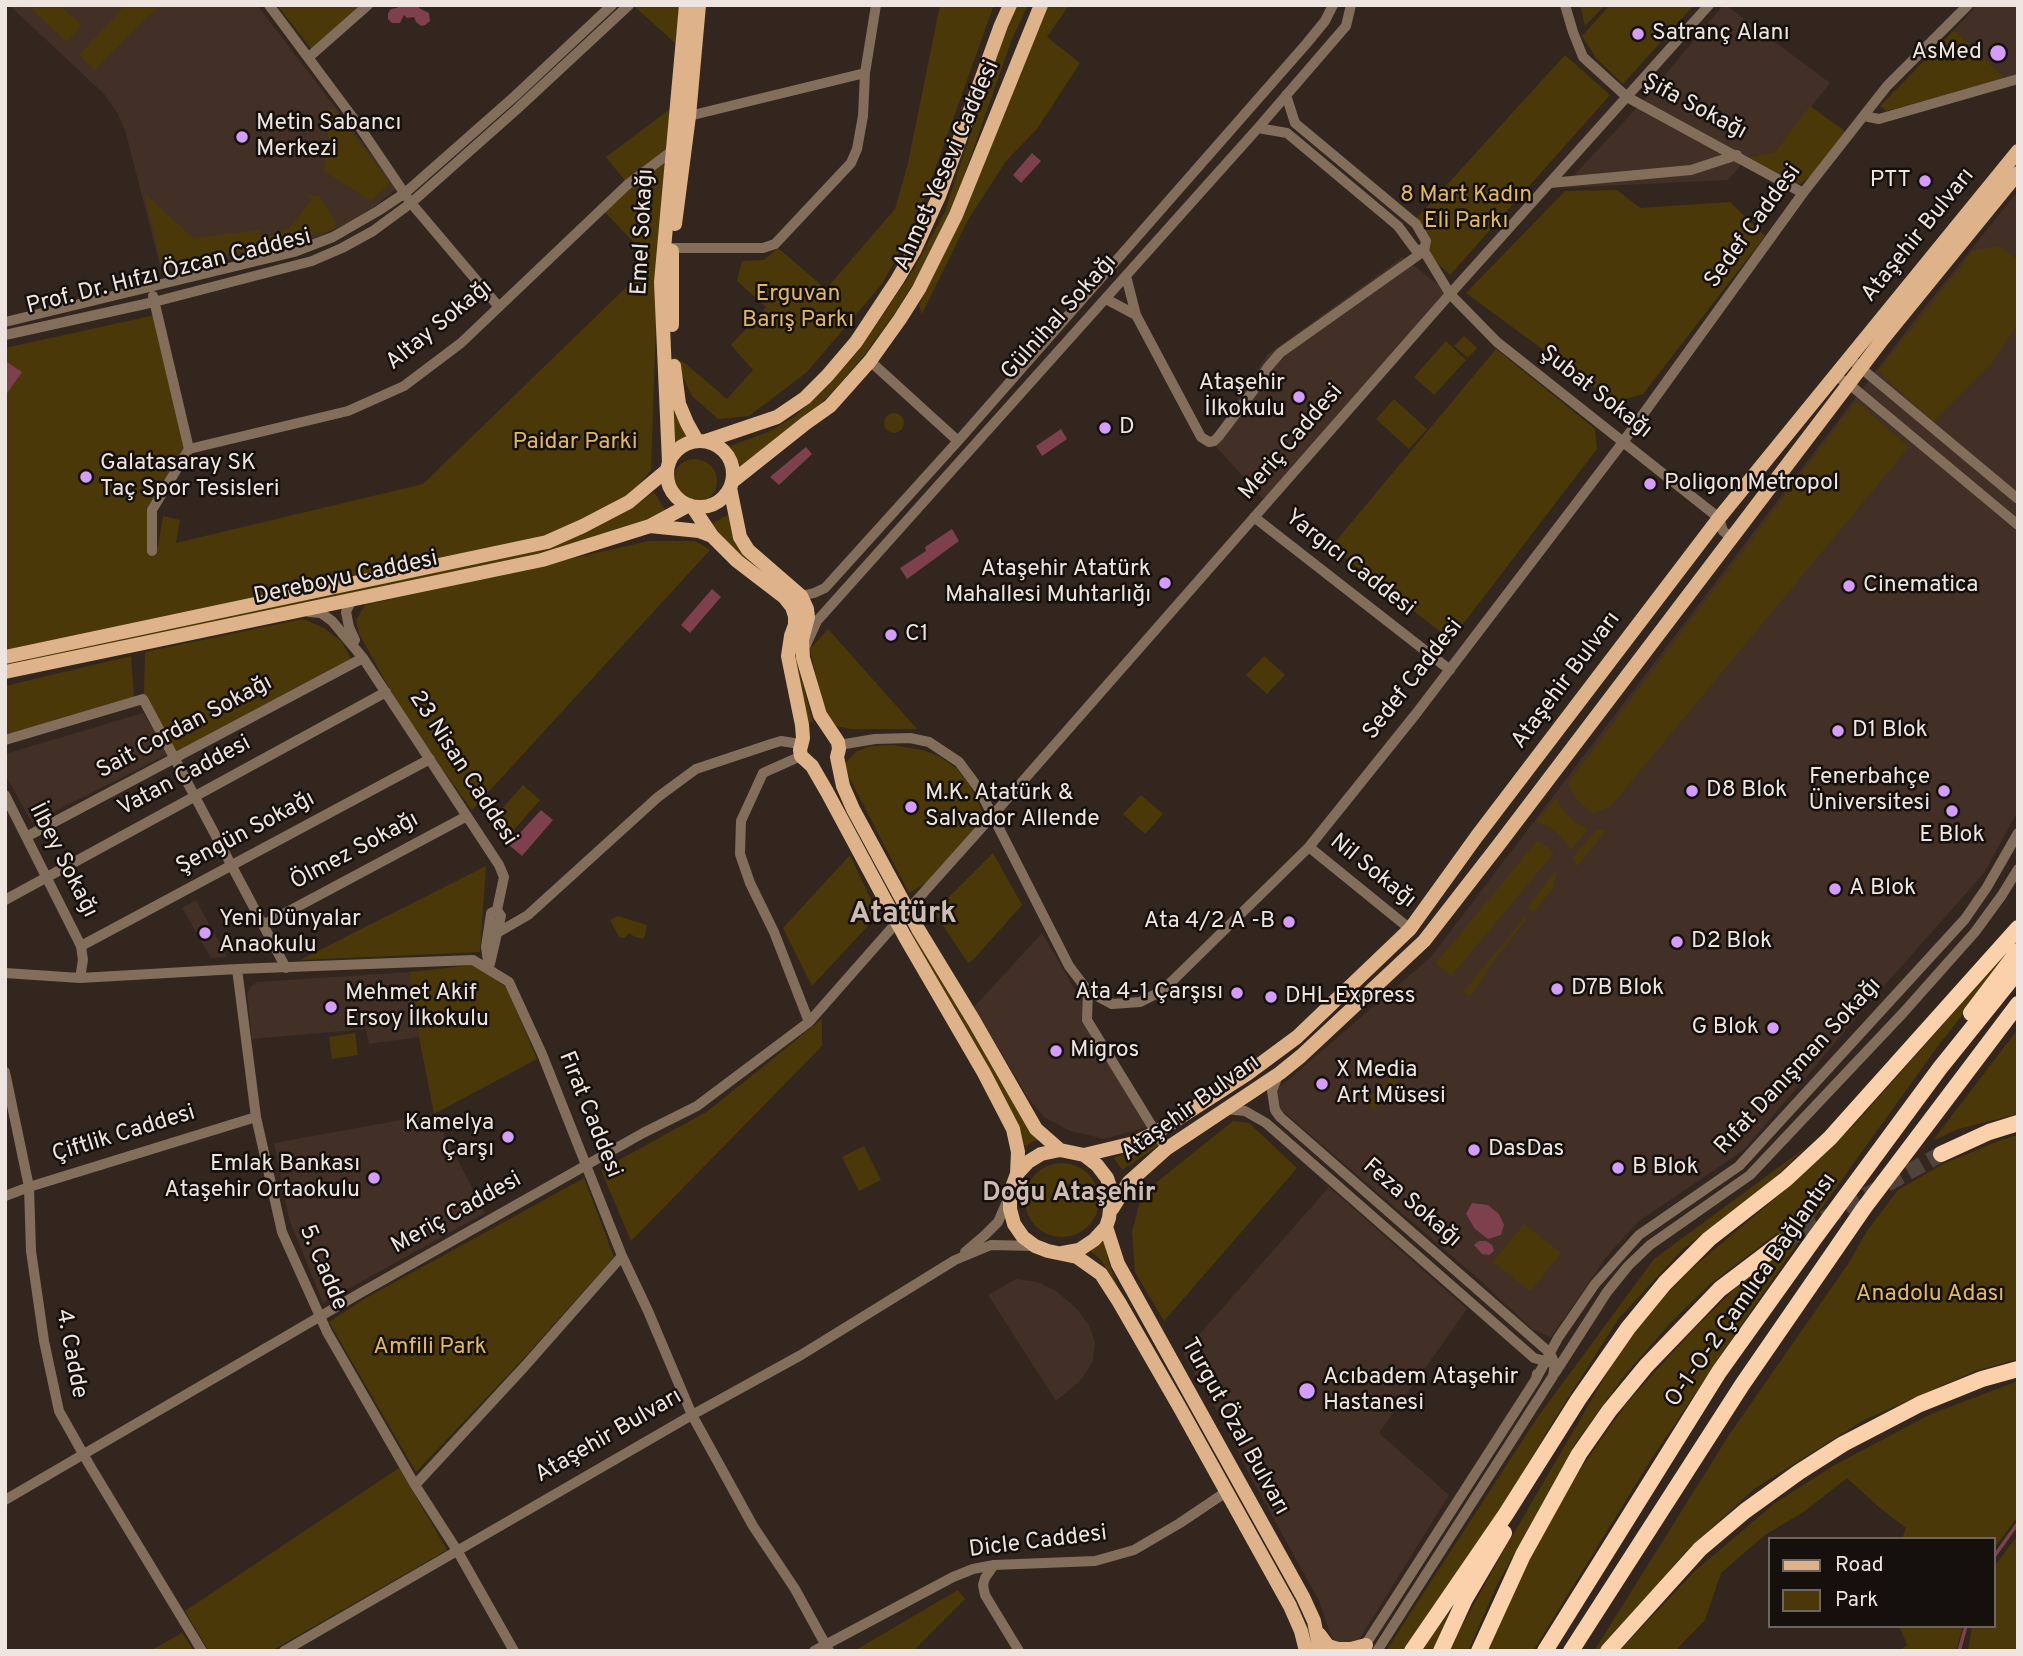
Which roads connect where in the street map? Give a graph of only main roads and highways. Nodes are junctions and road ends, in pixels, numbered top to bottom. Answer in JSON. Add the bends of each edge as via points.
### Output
{"nodes":[{"id":1,"x":686,"y":5,"type":"edge"},
{"id":2,"x":699,"y":5,"type":"edge"},
{"id":3,"x":1010,"y":5,"type":"edge"},
{"id":4,"x":1041,"y":5,"type":"edge"},
{"id":5,"x":2018,"y":152,"type":"edge"},
{"id":6,"x":2018,"y":173,"type":"edge"},
{"id":7,"x":702,"y":441,"type":"junction"},
{"id":8,"x":668,"y":466,"type":"junction"},
{"id":9,"x":731,"y":484,"type":"junction"},
{"id":10,"x":690,"y":505,"type":"junction"},
{"id":11,"x":650,"y":526,"type":"junction"},
{"id":12,"x":712,"y":536,"type":"junction"},
{"id":13,"x":5,"y":657,"type":"edge"},
{"id":14,"x":5,"y":672,"type":"edge"},
{"id":15,"x":837,"y":746,"type":"junction"},
{"id":16,"x":804,"y":751,"type":"junction"},
{"id":17,"x":2018,"y":916,"type":"edge"},
{"id":18,"x":2018,"y":928,"type":"edge"},
{"id":19,"x":1410,"y":929,"type":"junction"},
{"id":20,"x":1424,"y":941,"type":"junction"},
{"id":21,"x":2018,"y":951,"type":"edge"},
{"id":22,"x":2018,"y":971,"type":"edge"},
{"id":23,"x":2018,"y":1004,"type":"edge"},
{"id":24,"x":1950,"y":1005,"type":"junction"},
{"id":25,"x":2018,"y":1123,"type":"edge"},
{"id":26,"x":1060,"y":1150,"type":"junction"},
{"id":27,"x":1941,"y":1154,"type":"tunnel mouth"},
{"id":28,"x":1084,"y":1155,"type":"junction"},
{"id":29,"x":1017,"y":1174,"type":"junction"},
{"id":30,"x":1112,"y":1209,"type":"junction"},
{"id":31,"x":1106,"y":1227,"type":"junction"},
{"id":32,"x":1814,"y":1239,"type":"junction"},
{"id":33,"x":1782,"y":1242,"type":"tunnel mouth"},
{"id":34,"x":1062,"y":1253,"type":"junction"},
{"id":35,"x":2018,"y":1369,"type":"edge"},
{"id":36,"x":1578,"y":1400,"type":"junction"},
{"id":37,"x":1316,"y":1630,"type":"junction"},
{"id":38,"x":1368,"y":1649,"type":"edge"},
{"id":39,"x":1306,"y":1651,"type":"edge"},
{"id":40,"x":1320,"y":1651,"type":"edge"},
{"id":41,"x":1412,"y":1651,"type":"edge"},
{"id":42,"x":1441,"y":1651,"type":"edge"},
{"id":43,"x":1479,"y":1651,"type":"edge"},
{"id":44,"x":1545,"y":1651,"type":"edge"},
{"id":45,"x":1571,"y":1651,"type":"edge"},
{"id":46,"x":1608,"y":1651,"type":"edge"}],
"edges":[{"from":1,"to":8,"type":"main road","name":"Emel Sokağı","via":[[661,282]]},
{"from":2,"to":7,"type":"main road","name":"Emel Sokağı","via":[[672,248],[674,376],[687,423]]},
{"from":3,"to":7,"type":"main road","name":"Ahmet Yesevi Caddesi","via":[[914,251],[856,342],[805,398],[777,417]]},
{"from":4,"to":9,"type":"main road","name":"Ahmet Yesevi Caddesi","via":[[956,215],[919,289],[870,362],[830,406]]},
{"from":5,"to":19,"type":"main road","name":"Ataşehir Bulvarı","via":[[1719,518]]},
{"from":6,"to":20,"type":"main road","name":"Ataşehir Bulvarı","via":[[1861,368]]},
{"from":7,"to":8,"type":"main road","via":[[680,447]]},
{"from":7,"to":9,"type":"main road","via":[[725,451],[733,470]]},
{"from":8,"to":10,"type":"main road","via":[[672,491]]},
{"from":8,"to":13,"type":"main road","name":"Dereboyu Caddesi","via":[[629,502],[547,542]]},
{"from":9,"to":10,"type":"main road","via":[[726,495],[713,504]]},
{"from":9,"to":15,"type":"main road","via":[[740,537],[748,550],[801,596],[808,617],[803,658],[820,715]]},
{"from":10,"to":11,"type":"main road","name":"Dereboyu Caddesi"},
{"from":10,"to":12,"type":"main road"},
{"from":11,"to":12,"type":"main road"},
{"from":11,"to":14,"type":"main road","name":"Dereboyu Caddesi","via":[[542,560]]},
{"from":12,"to":16,"type":"main road","via":[[792,607],[795,625],[788,656]]},
{"from":15,"to":16,"type":"main road","via":[[829,765],[823,767]]},
{"from":15,"to":16,"type":"main road","via":[[825,729],[818,728],[812,730]]},
{"from":15,"to":26,"type":"main road","via":[[843,786],[908,910],[1036,1129]]},
{"from":16,"to":29,"type":"main road","via":[[1013,1129]]},
{"from":17,"to":24,"type":"highway"},
{"from":18,"to":24,"type":"highway"},
{"from":19,"to":20,"type":"main road"},
{"from":19,"to":28,"type":"main road","name":"Ataşehir Bulvarı","via":[[1297,1037],[1247,1074],[1157,1132],[1134,1143]]},
{"from":20,"to":30,"type":"main road","name":"Ataşehir Bulvarı","via":[[1280,1073],[1166,1149],[1129,1182]]},
{"from":21,"to":32,"type":"highway","via":[[1876,1142]]},
{"from":22,"to":32,"type":"highway","name":"O-1-O-2 Çamlıca Bağlantısı"},
{"from":23,"to":45,"type":"highway","name":"O-1-O-2 Çamlıca Bağlantısı","via":[[1864,1208],[1742,1385]]},
{"from":24,"to":36,"type":"highway","via":[[1786,1180],[1709,1240],[1665,1283]]},
{"from":25,"to":27,"type":"highway"},
{"from":26,"to":28,"type":"main road"},
{"from":26,"to":29,"type":"main road","via":[[1041,1154]]},
{"from":28,"to":30,"type":"main road","via":[[1107,1178]]},
{"from":29,"to":34,"type":"main road","name":"Turgut Özal Bulvarı","via":[[1010,1193],[1014,1224],[1035,1246]]},
{"from":30,"to":31,"type":"main road"},
{"from":31,"to":34,"type":"main road","via":[[1079,1250]]},
{"from":31,"to":37,"type":"main road","name":"Turgut Özal Bulvarı","via":[[1118,1264],[1303,1597]]},
{"from":32,"to":44,"type":"highway","name":"O-1-O-2 Çamlıca Bağlantısı","via":[[1719,1372]]},
{"from":33,"to":43,"type":"highway","via":[[1720,1289],[1609,1411],[1579,1454],[1523,1555]]},
{"from":34,"to":39,"type":"main road","name":"Turgut Özal Bulvarı","via":[[1077,1257],[1101,1274],[1119,1302],[1290,1606]]},
{"from":35,"to":46,"type":"highway","via":[[1920,1404],[1799,1472],[1700,1549]]},
{"from":36,"to":41,"type":"highway"},
{"from":36,"to":42,"type":"highway","via":[[1465,1599]]},
{"from":37,"to":38,"type":"main road","via":[[1328,1646]]},
{"from":37,"to":40,"type":"main road","name":"Turgut Özal Bulvarı"}]}
